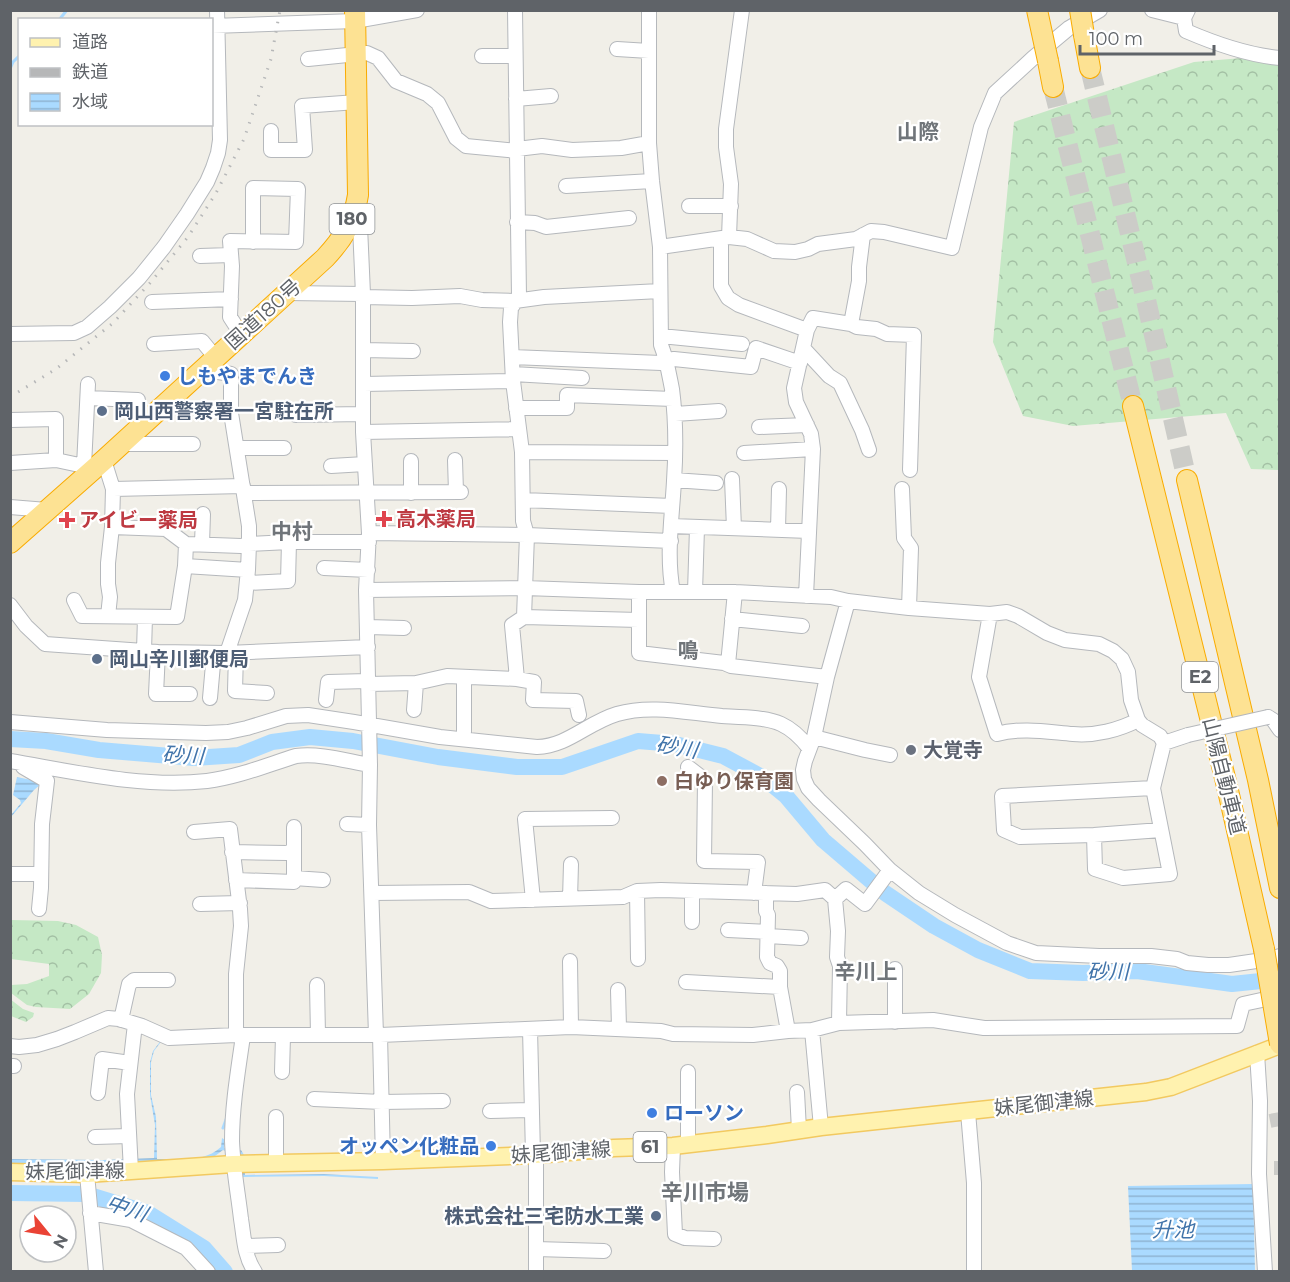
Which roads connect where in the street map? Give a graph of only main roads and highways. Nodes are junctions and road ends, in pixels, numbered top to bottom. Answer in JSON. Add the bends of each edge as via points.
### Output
{"nodes":[{"id":1,"x":1037,"y":10,"type":"edge"},
{"id":2,"x":1080,"y":10,"type":"edge"},
{"id":3,"x":355,"y":16,"type":"edge"},
{"id":4,"x":1090,"y":68,"type":"tunnel mouth"},
{"id":5,"x":1053,"y":87,"type":"tunnel mouth"},
{"id":6,"x":1133,"y":406,"type":"tunnel mouth"},
{"id":7,"x":1187,"y":480,"type":"tunnel mouth"},
{"id":8,"x":10,"y":543,"type":"edge"},
{"id":9,"x":1280,"y":888,"type":"edge"},
{"id":10,"x":1272,"y":952,"type":"edge"},
{"id":11,"x":1280,"y":1044,"type":"edge"},
{"id":12,"x":10,"y":1172,"type":"edge"}],
"edges":[{"from":1,"to":5,"type":"highway","bridge":true},
{"from":2,"to":4,"type":"highway","bridge":true},
{"from":3,"to":8,"type":"highway","name":"国道180号","number":"180","via":[[358,188],[356,207],[344,234],[287,293]]},
{"from":6,"to":10,"type":"highway","name":"山陽自動車道","number":"E2"},
{"from":7,"to":9,"type":"highway","name":"山陽自動車道","number":"E2"},
{"from":10,"to":11,"type":"highway","name":"山陽自動車道","number":"E2","bridge":true},
{"from":11,"to":12,"type":"main road","name":"妹尾御津線","number":"61","via":[[1171,1087],[1146,1092],[680,1145],[535,1155],[233,1164],[87,1176]]}]}
